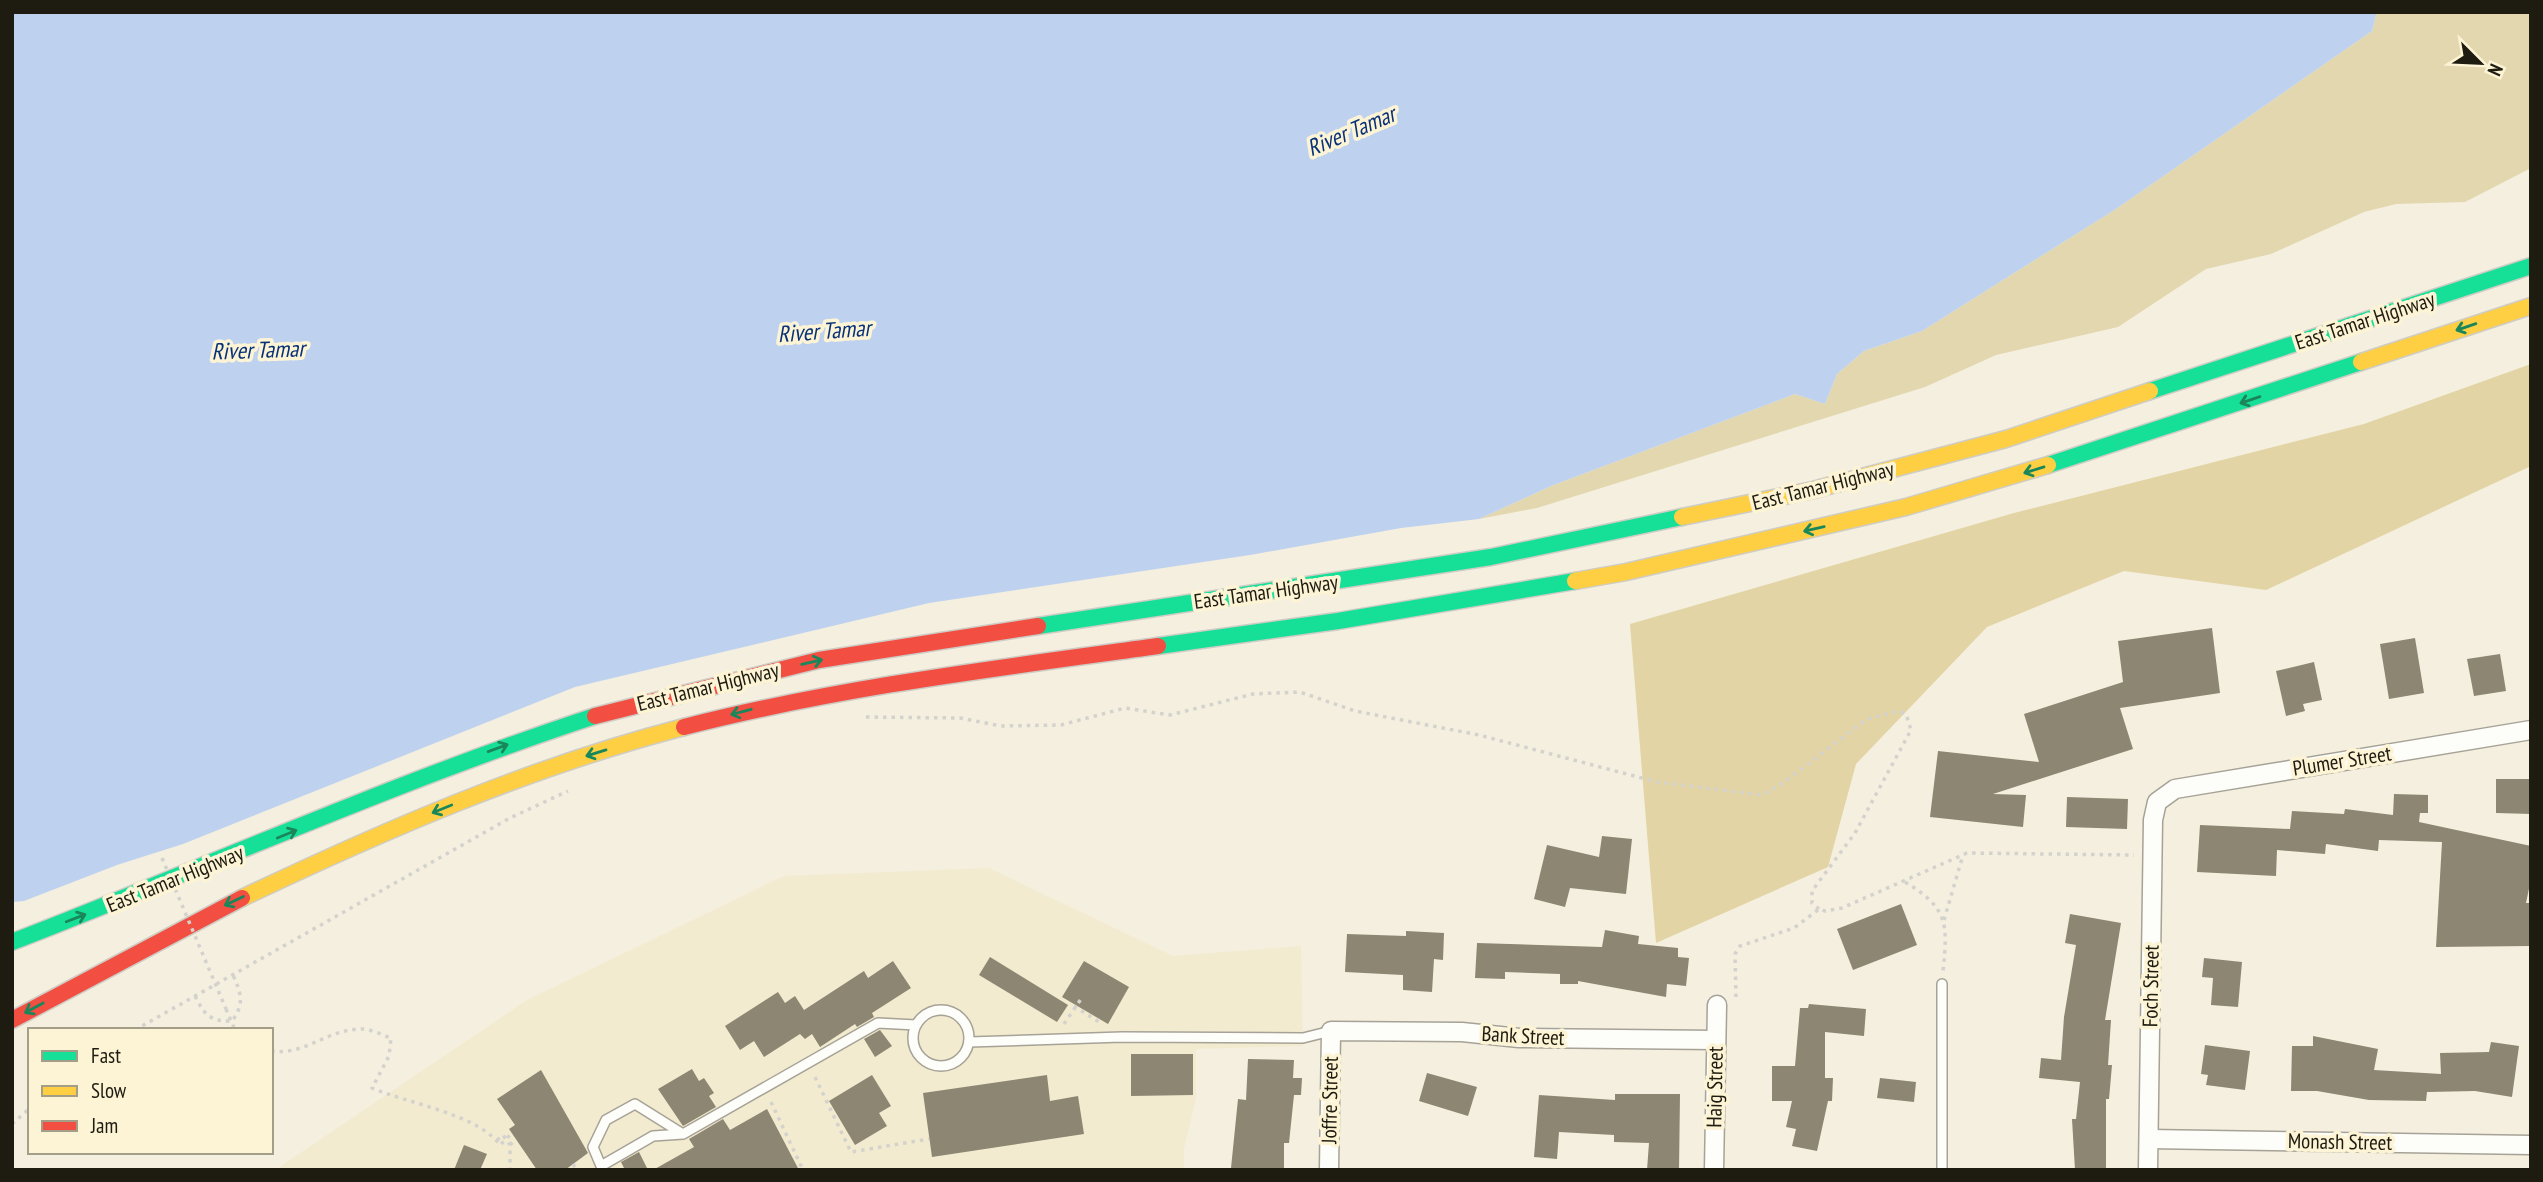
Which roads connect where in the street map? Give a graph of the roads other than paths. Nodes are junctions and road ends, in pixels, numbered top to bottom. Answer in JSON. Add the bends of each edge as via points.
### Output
{"nodes":[{"id":1,"x":2531,"y":266,"type":"edge"},
{"id":2,"x":2531,"y":306,"type":"edge"},
{"id":3,"x":2531,"y":730,"type":"edge"},
{"id":4,"x":2157,"y":802,"type":"joint"},
{"id":5,"x":12,"y":942,"type":"edge"},
{"id":6,"x":1942,"y":984,"type":"road end"},
{"id":7,"x":1717,"y":1005,"type":"dead end"},
{"id":8,"x":12,"y":1020,"type":"edge"},
{"id":9,"x":916,"y":1026,"type":"junction"},
{"id":10,"x":1331,"y":1031,"type":"junction"},
{"id":11,"x":1715,"y":1040,"type":"junction"},
{"id":12,"x":969,"y":1042,"type":"junction"},
{"id":13,"x":683,"y":1134,"type":"junction"},
{"id":14,"x":2149,"y":1139,"type":"junction"},
{"id":15,"x":2531,"y":1145,"type":"edge"},
{"id":16,"x":1329,"y":1170,"type":"edge"},
{"id":17,"x":1714,"y":1170,"type":"edge"},
{"id":18,"x":1942,"y":1170,"type":"edge"},
{"id":19,"x":2148,"y":1170,"type":"edge"}],
"edges":[{"from":5,"to":1,"type":"highway","name":"East Tamar Highway","one_way":true,"via":[[489,751],[614,710],[819,660],[1491,557],[1813,490],[2006,439]]},
{"from":2,"to":8,"type":"highway","name":"East Tamar Highway","one_way":true,"via":[[2019,475],[1626,572],[1464,601],[1039,660],[758,708],[528,774],[353,845],[198,919]]},
{"from":3,"to":4,"type":"street","name":"Plumer Street","via":[[2175,789]]},
{"from":4,"to":14,"type":"street","name":"Foch Street","via":[[2153,820]]},
{"from":6,"to":18,"type":"lane"},
{"from":7,"to":11,"type":"street","name":"Haig Street"},
{"from":9,"to":12,"type":"lane","via":[[936,1010],[953,1013],[965,1024]]},
{"from":9,"to":12,"type":"lane","via":[[916,1051],[937,1066],[961,1057]]},
{"from":9,"to":13,"type":"lane","via":[[877,1023]]},
{"from":10,"to":11,"type":"street","name":"Bank Street"},
{"from":10,"to":12,"type":"lane","via":[[1303,1038]]},
{"from":10,"to":16,"type":"street","name":"Joffre Street"},
{"from":11,"to":17,"type":"street","name":"Haig Street"},
{"from":13,"to":13,"type":"lane","via":[[653,1136],[601,1166],[593,1147],[607,1120],[635,1104]]},
{"from":14,"to":15,"type":"street","name":"Monash Street"},
{"from":14,"to":19,"type":"street","name":"Foch Street"}]}
